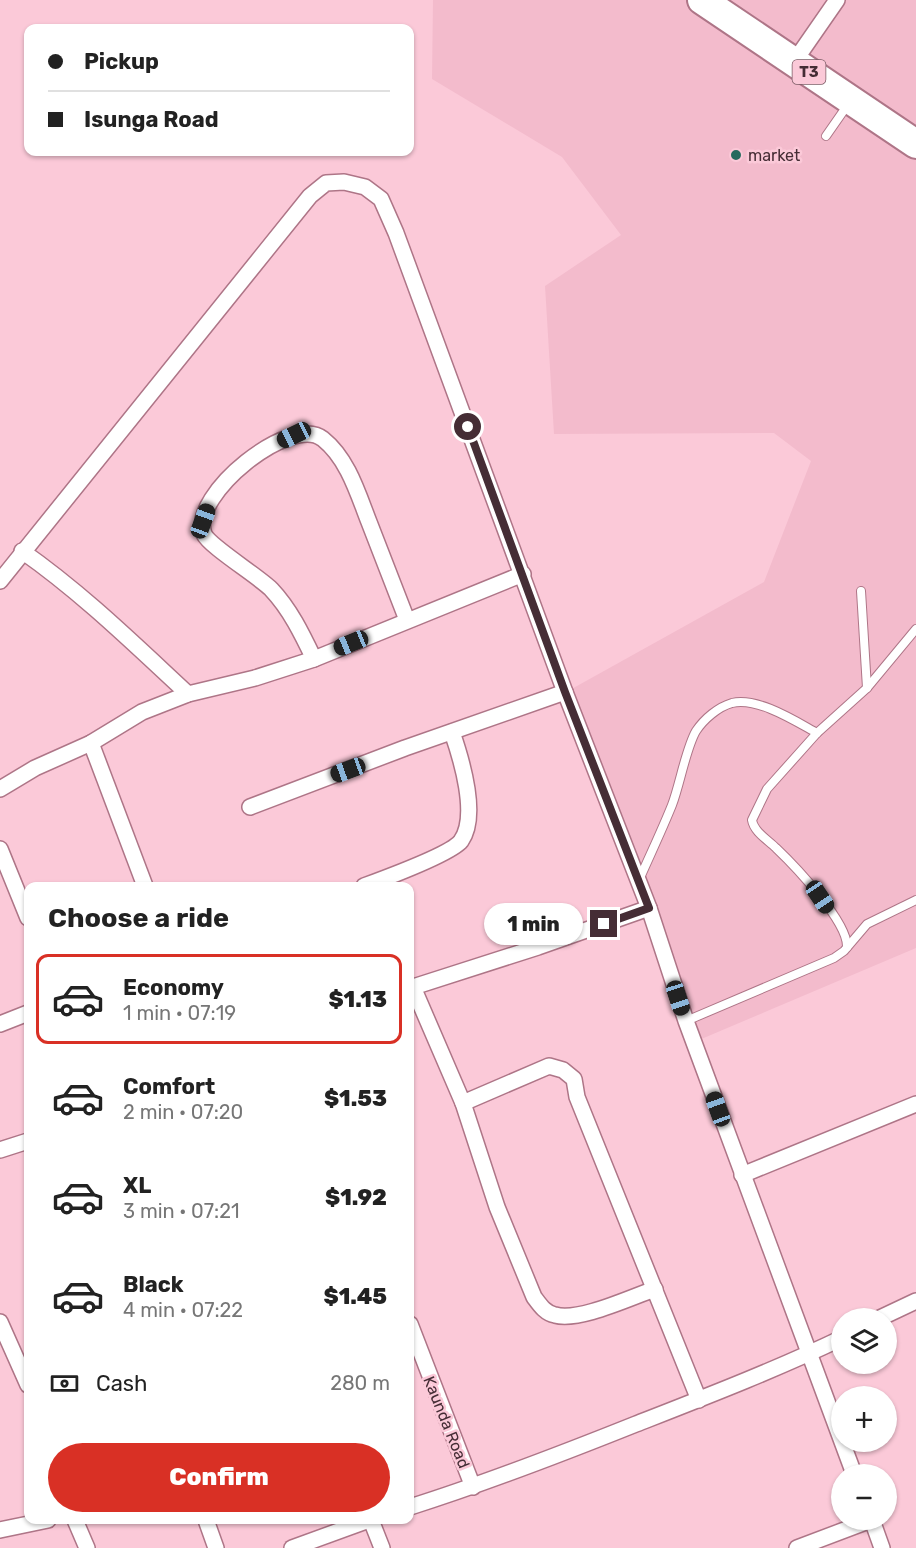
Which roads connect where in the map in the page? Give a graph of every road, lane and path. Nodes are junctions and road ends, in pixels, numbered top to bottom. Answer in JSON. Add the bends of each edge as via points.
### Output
{"nodes":[{"id":1,"x":702,"y":0,"type":"edge"},
{"id":2,"x":837,"y":0,"type":"edge"},
{"id":3,"x":794,"y":62,"type":"junction"},
{"id":4,"x":851,"y":100,"type":"junction"},
{"id":5,"x":826,"y":136,"type":"dead end"},
{"id":6,"x":915,"y":142,"type":"edge"},
{"id":7,"x":22,"y":551,"type":"junction"},
{"id":8,"x":523,"y":574,"type":"junction"},
{"id":9,"x":0,"y":581,"type":"edge"},
{"id":10,"x":861,"y":591,"type":"dead end"},
{"id":11,"x":407,"y":620,"type":"junction"},
{"id":12,"x":916,"y":629,"type":"edge"},
{"id":13,"x":314,"y":659,"type":"junction"},
{"id":14,"x":867,"y":688,"type":"junction"},
{"id":15,"x":565,"y":692,"type":"junction"},
{"id":16,"x":188,"y":694,"type":"junction"},
{"id":17,"x":452,"y":732,"type":"junction"},
{"id":18,"x":817,"y":733,"type":"junction"},
{"id":19,"x":91,"y":743,"type":"junction"},
{"id":20,"x":0,"y":789,"type":"edge"},
{"id":21,"x":250,"y":807,"type":"dead end"},
{"id":22,"x":0,"y":849,"type":"edge"},
{"id":23,"x":638,"y":881,"type":"junction"},
{"id":24,"x":143,"y":882,"type":"edge"},
{"id":25,"x":373,"y":882,"type":"edge"},
{"id":26,"x":916,"y":900,"type":"edge"},
{"id":27,"x":24,"y":908,"type":"edge"},
{"id":28,"x":649,"y":908,"type":"junction"},
{"id":29,"x":847,"y":947,"type":"junction"},
{"id":30,"x":414,"y":987,"type":"edge"},
{"id":31,"x":414,"y":995,"type":"edge"},
{"id":32,"x":24,"y":1015,"type":"edge"},
{"id":33,"x":686,"y":1021,"type":"junction"},
{"id":34,"x":0,"y":1024,"type":"edge"},
{"id":35,"x":463,"y":1103,"type":"junction"},
{"id":36,"x":916,"y":1104,"type":"edge"},
{"id":37,"x":24,"y":1142,"type":"edge"},
{"id":38,"x":0,"y":1150,"type":"edge"},
{"id":39,"x":742,"y":1175,"type":"junction"},
{"id":40,"x":655,"y":1288,"type":"junction"},
{"id":41,"x":916,"y":1301,"type":"edge"},
{"id":42,"x":897,"y":1310,"type":"edge"},
{"id":43,"x":0,"y":1322,"type":"edge"},
{"id":44,"x":414,"y":1334,"type":"edge"},
{"id":45,"x":831,"y":1343,"type":"edge"},
{"id":46,"x":808,"y":1354,"type":"junction"},
{"id":47,"x":24,"y":1376,"type":"edge"},
{"id":48,"x":699,"y":1400,"type":"junction"},
{"id":49,"x":850,"y":1464,"type":"edge"},
{"id":50,"x":473,"y":1487,"type":"junction"},
{"id":51,"x":414,"y":1506,"type":"edge"},
{"id":52,"x":29,"y":1524,"type":"edge"},
{"id":53,"x":77,"y":1524,"type":"edge"},
{"id":54,"x":207,"y":1524,"type":"edge"},
{"id":55,"x":359,"y":1524,"type":"edge"},
{"id":56,"x":372,"y":1524,"type":"edge"},
{"id":57,"x":0,"y":1530,"type":"edge"},
{"id":58,"x":845,"y":1530,"type":"edge"},
{"id":59,"x":875,"y":1530,"type":"edge"},
{"id":60,"x":87,"y":1548,"type":"edge"},
{"id":61,"x":216,"y":1548,"type":"edge"},
{"id":62,"x":292,"y":1548,"type":"edge"},
{"id":63,"x":382,"y":1548,"type":"edge"},
{"id":64,"x":797,"y":1548,"type":"edge"},
{"id":65,"x":882,"y":1548,"type":"edge"}],
"edges":[{"from":1,"to":3,"type":"highway","number":"T3"},
{"from":2,"to":3,"type":"street"},
{"from":3,"to":4,"type":"highway","number":"T3"},
{"from":4,"to":5,"type":"lane"},
{"from":4,"to":6,"type":"highway","number":"T3"},
{"from":7,"to":8,"type":"street","via":[[310,196],[326,183],[344,182],[365,187],[381,199]]},
{"from":7,"to":9,"type":"street"},
{"from":7,"to":16,"type":"street","via":[[90,603]]},
{"from":8,"to":11,"type":"street"},
{"from":8,"to":15,"type":"street"},
{"from":10,"to":14,"type":"lane"},
{"from":11,"to":13,"type":"street"},
{"from":11,"to":13,"type":"street","via":[[352,480],[335,451],[322,437],[311,433],[294,435],[236,470],[212,498],[203,521],[204,534],[272,590],[289,612]]},
{"from":12,"to":14,"type":"lane"},
{"from":13,"to":16,"type":"street"},
{"from":14,"to":18,"type":"lane"},
{"from":15,"to":17,"type":"street"},
{"from":15,"to":23,"type":"street"},
{"from":16,"to":19,"type":"street","via":[[142,712]]},
{"from":17,"to":21,"type":"street"},
{"from":17,"to":25,"type":"street","via":[[469,801],[461,841]]},
{"from":18,"to":23,"type":"lane","via":[[771,709],[744,703],[733,703],[706,718],[695,732],[673,804]]},
{"from":18,"to":29,"type":"lane","via":[[767,789],[752,824],[820,897],[844,932]]},
{"from":19,"to":20,"type":"street"},
{"from":19,"to":24,"type":"street"},
{"from":22,"to":27,"type":"street"},
{"from":23,"to":28,"type":"street"},
{"from":26,"to":29,"type":"lane","via":[[867,924]]},
{"from":28,"to":30,"type":"street"},
{"from":28,"to":33,"type":"street"},
{"from":29,"to":33,"type":"lane","via":[[834,958]]},
{"from":31,"to":35,"type":"street"},
{"from":32,"to":34,"type":"street"},
{"from":33,"to":39,"type":"street"},
{"from":35,"to":40,"type":"street","via":[[497,1207],[534,1297],[544,1310],[570,1317]]},
{"from":35,"to":40,"type":"street","via":[[549,1066],[574,1079],[577,1097]]},
{"from":36,"to":39,"type":"street"},
{"from":37,"to":38,"type":"street"},
{"from":39,"to":46,"type":"street"},
{"from":40,"to":48,"type":"street"},
{"from":41,"to":42,"type":"street"},
{"from":43,"to":47,"type":"street"},
{"from":44,"to":50,"type":"street","name":"Kaunda Road"},
{"from":45,"to":46,"type":"street"},
{"from":46,"to":48,"type":"street"},
{"from":46,"to":49,"type":"street"},
{"from":48,"to":50,"type":"street"},
{"from":50,"to":51,"type":"street"},
{"from":52,"to":57,"type":"street"},
{"from":53,"to":60,"type":"street"},
{"from":54,"to":61,"type":"street"},
{"from":55,"to":62,"type":"street"},
{"from":56,"to":63,"type":"street"},
{"from":58,"to":64,"type":"street"},
{"from":59,"to":65,"type":"street"}]}
